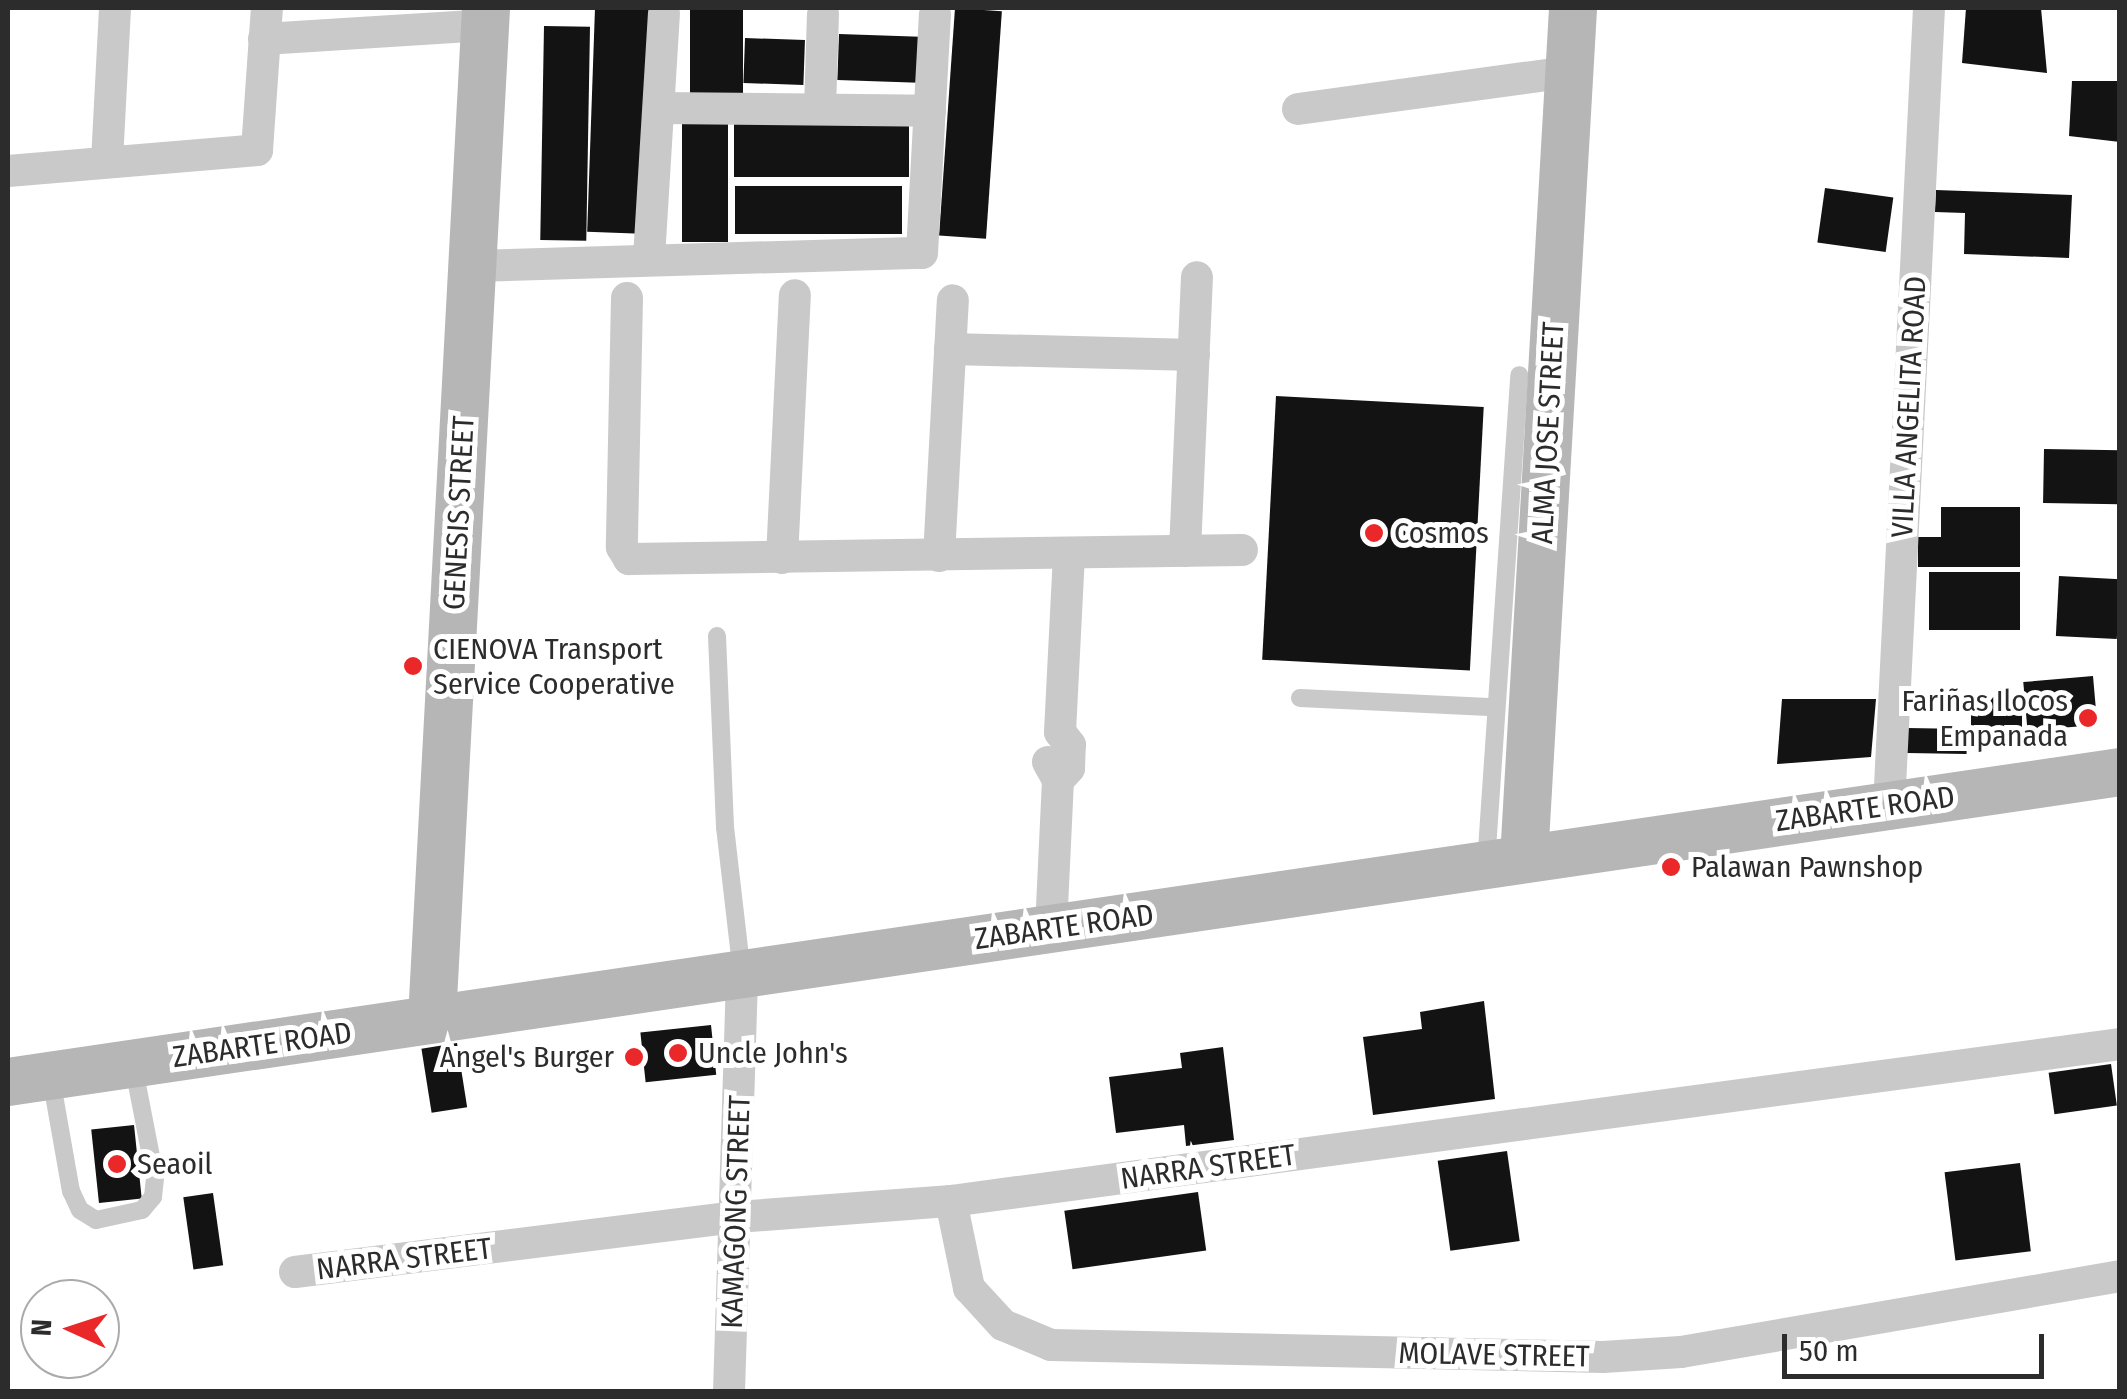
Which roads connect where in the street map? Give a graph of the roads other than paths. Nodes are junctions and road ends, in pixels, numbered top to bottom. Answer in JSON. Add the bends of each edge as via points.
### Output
{"nodes":[{"id":1,"x":115,"y":8,"type":"edge"},
{"id":2,"x":1572,"y":8,"type":"edge"},
{"id":3,"x":1929,"y":8,"type":"edge"},
{"id":4,"x":664,"y":13,"type":"dead end"},
{"id":5,"x":824,"y":14,"type":"dead end"},
{"id":6,"x":935,"y":14,"type":"dead end"},
{"id":7,"x":486,"y":16,"type":"edge"},
{"id":8,"x":266,"y":23,"type":"edge"},
{"id":9,"x":1569,"y":72,"type":"junction"},
{"id":10,"x":659,"y":108,"type":"junction"},
{"id":11,"x":820,"y":109,"type":"junction"},
{"id":12,"x":1298,"y":109,"type":"dead end"},
{"id":13,"x":930,"y":110,"type":"junction"},
{"id":14,"x":107,"y":160,"type":"junction"},
{"id":15,"x":8,"y":170,"type":"edge"},
{"id":16,"x":473,"y":258,"type":"junction"},
{"id":17,"x":649,"y":258,"type":"junction"},
{"id":18,"x":1197,"y":278,"type":"dead end"},
{"id":19,"x":795,"y":295,"type":"dead end"},
{"id":20,"x":627,"y":298,"type":"dead end"},
{"id":21,"x":953,"y":300,"type":"dead end"},
{"id":22,"x":950,"y":349,"type":"junction"},
{"id":23,"x":1194,"y":355,"type":"junction"},
{"id":24,"x":1520,"y":376,"type":"dead end"},
{"id":25,"x":1242,"y":550,"type":"dead end"},
{"id":26,"x":1184,"y":551,"type":"junction"},
{"id":27,"x":1069,"y":553,"type":"junction"},
{"id":28,"x":939,"y":556,"type":"junction"},
{"id":29,"x":782,"y":558,"type":"junction"},
{"id":30,"x":717,"y":636,"type":"dead end"},
{"id":31,"x":1300,"y":698,"type":"dead end"},
{"id":32,"x":1494,"y":707,"type":"junction"},
{"id":33,"x":2120,"y":772,"type":"edge"},
{"id":34,"x":1889,"y":806,"type":"junction"},
{"id":35,"x":1505,"y":862,"type":"junction"},
{"id":36,"x":1051,"y":929,"type":"junction"},
{"id":37,"x":742,"y":974,"type":"junction"},
{"id":38,"x":432,"y":1019,"type":"junction"},
{"id":39,"x":2120,"y":1044,"type":"edge"},
{"id":40,"x":133,"y":1063,"type":"junction"},
{"id":41,"x":29,"y":1078,"type":"edge"},
{"id":42,"x":951,"y":1202,"type":"junction"},
{"id":43,"x":737,"y":1217,"type":"junction"},
{"id":44,"x":295,"y":1272,"type":"dead end"},
{"id":45,"x":2120,"y":1276,"type":"edge"},
{"id":46,"x":729,"y":1392,"type":"edge"}],
"edges":[{"from":1,"to":14,"type":"street"},
{"from":2,"to":9,"type":"main road","name":"ALMA JOSE STREET"},
{"from":3,"to":34,"type":"street","name":"VILLA ANGELITA ROAD"},
{"from":4,"to":10,"type":"street"},
{"from":5,"to":11,"type":"street"},
{"from":6,"to":13,"type":"street"},
{"from":7,"to":8,"type":"street"},
{"from":7,"to":16,"type":"main road","name":"GENESIS STREET"},
{"from":8,"to":14,"type":"street","via":[[257,150]]},
{"from":9,"to":12,"type":"street"},
{"from":9,"to":35,"type":"main road","name":"ALMA JOSE STREET"},
{"from":10,"to":11,"type":"street"},
{"from":10,"to":17,"type":"street"},
{"from":11,"to":13,"type":"street"},
{"from":13,"to":17,"type":"street","via":[[922,253]]},
{"from":14,"to":15,"type":"street"},
{"from":16,"to":17,"type":"street","via":[[510,268],[533,261]]},
{"from":16,"to":38,"type":"main road","name":"GENESIS STREET"},
{"from":18,"to":23,"type":"street"},
{"from":19,"to":29,"type":"street"},
{"from":20,"to":29,"type":"street","via":[[622,547],[629,559]]},
{"from":21,"to":22,"type":"street"},
{"from":22,"to":23,"type":"street"},
{"from":22,"to":28,"type":"street"},
{"from":23,"to":26,"type":"street"},
{"from":24,"to":32,"type":"lane"},
{"from":25,"to":26,"type":"street"},
{"from":26,"to":27,"type":"street"},
{"from":27,"to":28,"type":"street"},
{"from":27,"to":36,"type":"street","via":[[1060,732],[1048,760],[1058,780]]},
{"from":28,"to":29,"type":"street"},
{"from":30,"to":37,"type":"lane","via":[[725,827]]},
{"from":31,"to":32,"type":"lane"},
{"from":32,"to":35,"type":"lane"},
{"from":33,"to":34,"type":"main road","name":"ZABARTE ROAD"},
{"from":34,"to":35,"type":"main road","name":"ZABARTE ROAD"},
{"from":35,"to":36,"type":"main road","name":"ZABARTE ROAD"},
{"from":36,"to":37,"type":"main road","name":"ZABARTE ROAD"},
{"from":37,"to":38,"type":"main road","name":"ZABARTE ROAD"},
{"from":37,"to":43,"type":"street","name":"KAMAGONG STREET"},
{"from":38,"to":40,"type":"main road","name":"ZABARTE ROAD"},
{"from":39,"to":42,"type":"street","name":"NARRA STREET"},
{"from":40,"to":41,"type":"main road","name":"ZABARTE ROAD"},
{"from":40,"to":41,"type":"lane","via":[[156,1177],[152,1197],[142,1210],[96,1220],[80,1210],[71,1191]]},
{"from":42,"to":43,"type":"street","name":"NARRA STREET"},
{"from":42,"to":45,"type":"street","name":"MOLAVE STREET","via":[[969,1288],[1003,1325],[1052,1345],[1622,1356],[1681,1352]]},
{"from":43,"to":44,"type":"street","name":"NARRA STREET"},
{"from":43,"to":46,"type":"street","name":"KAMAGONG STREET"}]}
